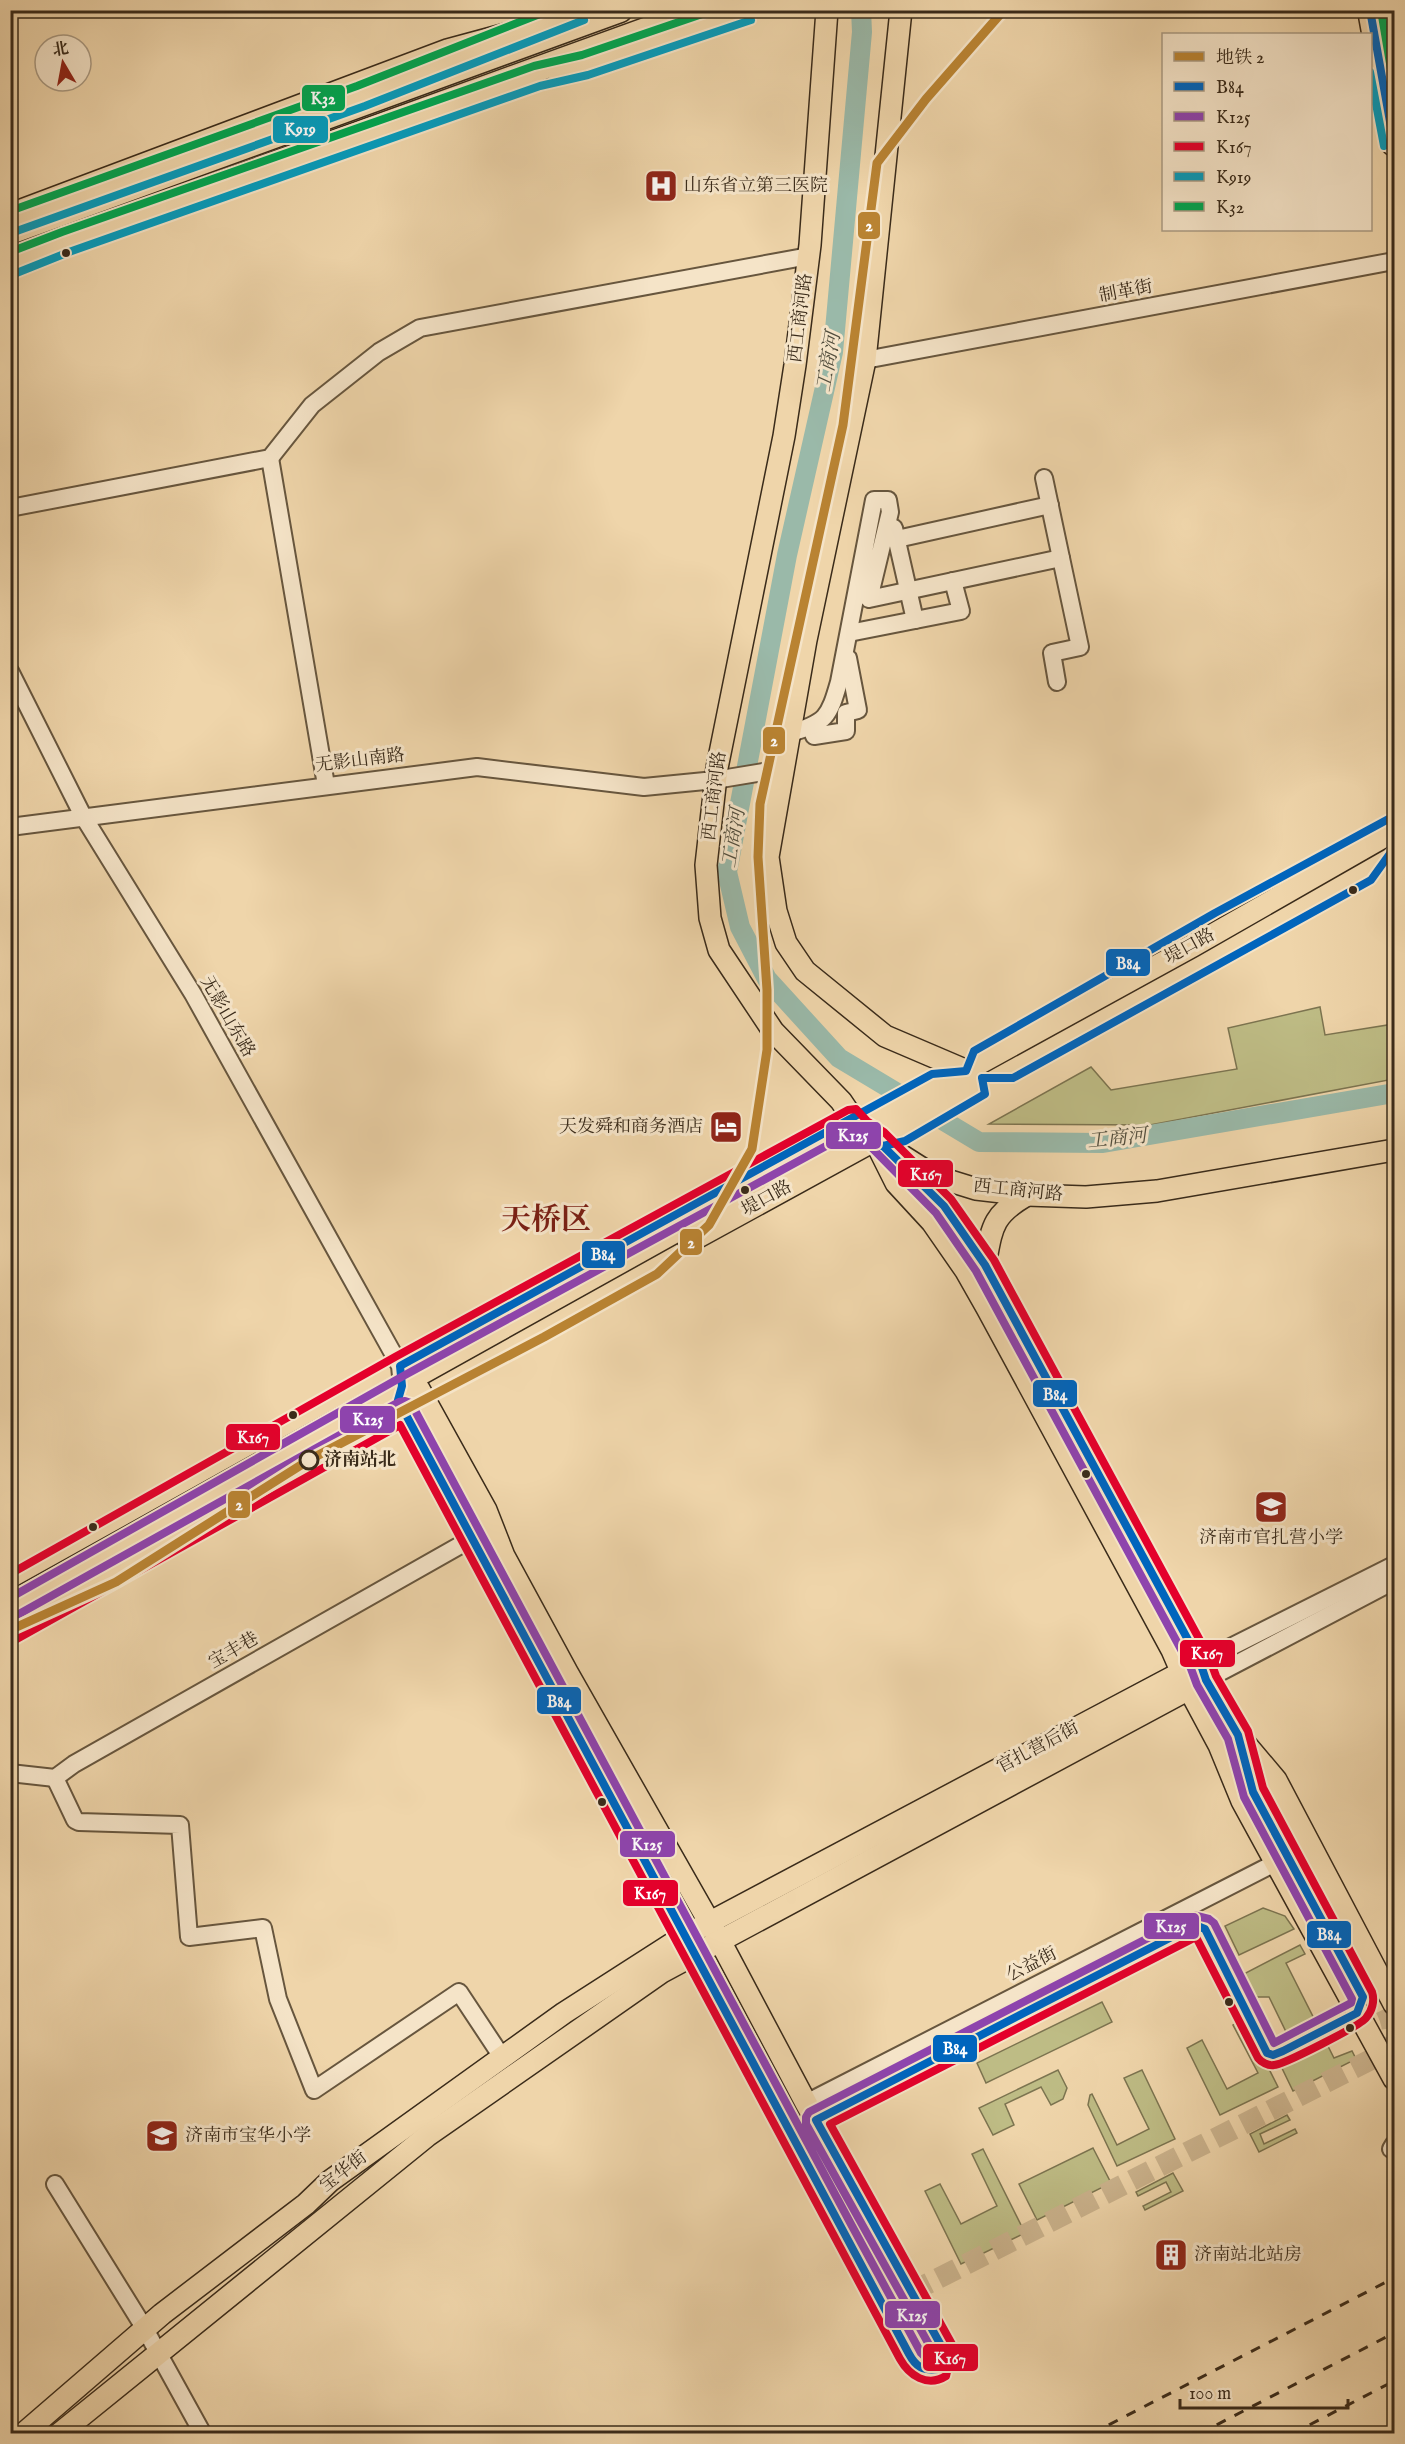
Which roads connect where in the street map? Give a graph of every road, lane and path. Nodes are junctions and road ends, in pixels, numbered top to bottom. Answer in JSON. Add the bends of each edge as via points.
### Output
{"nodes":[{"id":1,"x":580,"y":10,"type":"edge"},
{"id":2,"x":620,"y":10,"type":"edge"},
{"id":3,"x":701,"y":10,"type":"edge"},
{"id":4,"x":748,"y":10,"type":"edge"},
{"id":5,"x":827,"y":10,"type":"edge"},
{"id":6,"x":901,"y":10,"type":"edge"},
{"id":7,"x":1370,"y":10,"type":"edge"},
{"id":8,"x":527,"y":30,"type":"junction"},
{"id":9,"x":585,"y":65,"type":"joint"},
{"id":10,"x":1395,"y":144,"type":"edge"},
{"id":11,"x":10,"y":216,"type":"edge"},
{"id":12,"x":10,"y":222,"type":"edge"},
{"id":13,"x":10,"y":232,"type":"edge"},
{"id":14,"x":809,"y":256,"type":"junction"},
{"id":15,"x":1395,"y":261,"type":"edge"},
{"id":16,"x":10,"y":263,"type":"edge"},
{"id":17,"x":864,"y":360,"type":"junction"},
{"id":18,"x":270,"y":458,"type":"junction"},
{"id":19,"x":1044,"y":478,"type":"dead end"},
{"id":20,"x":1050,"y":505,"type":"junction"},
{"id":21,"x":10,"y":508,"type":"edge"},
{"id":22,"x":897,"y":538,"type":"junction"},
{"id":23,"x":1061,"y":558,"type":"junction"},
{"id":24,"x":953,"y":581,"type":"junction"},
{"id":25,"x":908,"y":591,"type":"junction"},
{"id":26,"x":862,"y":601,"type":"junction"},
{"id":27,"x":915,"y":620,"type":"junction"},
{"id":28,"x":847,"y":641,"type":"junction"},
{"id":29,"x":10,"y":671,"type":"edge"},
{"id":30,"x":1057,"y":682,"type":"dead end"},
{"id":31,"x":811,"y":727,"type":"junction"},
{"id":32,"x":790,"y":733,"type":"junction"},
{"id":33,"x":782,"y":769,"type":"junction"},
{"id":34,"x":716,"y":780,"type":"junction"},
{"id":35,"x":326,"y":785,"type":"junction"},
{"id":36,"x":83,"y":816,"type":"junction"},
{"id":37,"x":10,"y":827,"type":"edge"},
{"id":38,"x":1395,"y":831,"type":"edge"},
{"id":39,"x":1395,"y":846,"type":"edge"},
{"id":40,"x":974,"y":1074,"type":"junction"},
{"id":41,"x":875,"y":1133,"type":"junction"},
{"id":42,"x":1395,"y":1150,"type":"edge"},
{"id":43,"x":1027,"y":1195,"type":"junction"},
{"id":44,"x":985,"y":1265,"type":"junction"},
{"id":45,"x":406,"y":1392,"type":"junction"},
{"id":46,"x":473,"y":1538,"type":"junction"},
{"id":47,"x":1395,"y":1565,"type":"edge"},
{"id":48,"x":1395,"y":1581,"type":"edge"},
{"id":49,"x":10,"y":1604,"type":"edge"},
{"id":50,"x":10,"y":1616,"type":"edge"},
{"id":51,"x":1194,"y":1676,"type":"junction"},
{"id":52,"x":1238,"y":1735,"type":"junction"},
{"id":53,"x":10,"y":1773,"type":"edge"},
{"id":54,"x":55,"y":1778,"type":"junction"},
{"id":55,"x":1301,"y":1846,"type":"dead end"},
{"id":56,"x":1275,"y":1863,"type":"junction"},
{"id":57,"x":715,"y":1932,"type":"junction"},
{"id":58,"x":689,"y":1945,"type":"junction"},
{"id":59,"x":1371,"y":1961,"type":"junction"},
{"id":60,"x":1340,"y":1976,"type":"junction"},
{"id":61,"x":709,"y":1984,"type":"junction"},
{"id":62,"x":1395,"y":2004,"type":"edge"},
{"id":63,"x":502,"y":2057,"type":"junction"},
{"id":64,"x":1395,"y":2079,"type":"edge"},
{"id":65,"x":799,"y":2108,"type":"junction"},
{"id":66,"x":55,"y":2184,"type":"dead end"},
{"id":67,"x":145,"y":2329,"type":"junction"},
{"id":68,"x":158,"y":2353,"type":"junction"},
{"id":69,"x":23,"y":2433,"type":"edge"},
{"id":70,"x":59,"y":2433,"type":"edge"},
{"id":71,"x":203,"y":2433,"type":"edge"}],
"edges":[{"from":1,"to":8,"type":"main road"},
{"from":2,"to":13,"type":"highway"},
{"from":3,"to":16,"type":"highway"},
{"from":4,"to":9,"type":"main road"},
{"from":5,"to":14,"type":"main road","name":"西工商河路"},
{"from":6,"to":17,"type":"main road"},
{"from":7,"to":10,"type":"highway"},
{"from":8,"to":11,"type":"highway","via":[[449,51]]},
{"from":8,"to":12,"type":"main road","via":[[361,96]]},
{"from":9,"to":16,"type":"highway","via":[[135,228]]},
{"from":14,"to":18,"type":"street","via":[[420,328],[379,352],[312,405]]},
{"from":14,"to":34,"type":"main road","name":"西工商河路","via":[[784,436]]},
{"from":15,"to":17,"type":"street","name":"制革街"},
{"from":17,"to":32,"type":"main road"},
{"from":18,"to":21,"type":"street"},
{"from":18,"to":35,"type":"street"},
{"from":19,"to":20,"type":"street"},
{"from":20,"to":22,"type":"street"},
{"from":20,"to":23,"type":"street"},
{"from":22,"to":25,"type":"street"},
{"from":22,"to":26,"type":"street","via":[[888,500],[874,500]]},
{"from":23,"to":24,"type":"street"},
{"from":23,"to":30,"type":"street","via":[[1080,646],[1052,653]]},
{"from":24,"to":25,"type":"street"},
{"from":24,"to":27,"type":"street","via":[[961,611]]},
{"from":25,"to":26,"type":"street"},
{"from":25,"to":27,"type":"street"},
{"from":26,"to":28,"type":"street"},
{"from":27,"to":28,"type":"street"},
{"from":28,"to":31,"type":"street","via":[[831,709]]},
{"from":28,"to":31,"type":"street","via":[[858,710],[846,712],[846,731],[814,736]]},
{"from":29,"to":36,"type":"street","name":"无影山东路"},
{"from":31,"to":32,"type":"street"},
{"from":32,"to":33,"type":"main road"},
{"from":33,"to":34,"type":"street","name":"无影山南路"},
{"from":33,"to":40,"type":"main road","via":[[768,857],[776,911],[786,943],[805,971],[885,1036]]},
{"from":34,"to":35,"type":"street","name":"无影山南路","via":[[644,787],[477,767]]},
{"from":34,"to":41,"type":"main road","name":"西工商河路","via":[[706,865],[710,918],[719,950],[773,1031]]},
{"from":35,"to":36,"type":"street","name":"无影山南路"},
{"from":36,"to":37,"type":"street","name":"无影山南路"},
{"from":36,"to":45,"type":"street","name":"无影山东路","via":[[198,1003],[400,1366]]},
{"from":38,"to":40,"type":"main road","name":"堤口路"},
{"from":39,"to":40,"type":"main road","name":"堤口路"},
{"from":40,"to":41,"type":"main road","name":"堤口路"},
{"from":41,"to":43,"type":"main road","name":"西工商河路","via":[[934,1176],[976,1189]]},
{"from":41,"to":44,"type":"main road","via":[[944,1206]]},
{"from":41,"to":45,"type":"main road","name":"堤口路"},
{"from":41,"to":51,"type":"main road","via":[[896,1183],[932,1222],[971,1280]]},
{"from":42,"to":43,"type":"main road","name":"西工商河路","via":[[1157,1191],[1086,1197]]},
{"from":43,"to":44,"type":"main road","via":[[1007,1206],[993,1226]]},
{"from":44,"to":51,"type":"main road","via":[[1053,1387]]},
{"from":45,"to":46,"type":"main road"},
{"from":45,"to":49,"type":"main road","name":"堤口路"},
{"from":45,"to":50,"type":"main road","name":"堤口路"},
{"from":45,"to":57,"type":"main road","via":[[486,1510],[504,1556]]},
{"from":46,"to":54,"type":"street","name":"宝丰巷"},
{"from":46,"to":58,"type":"main road"},
{"from":47,"to":51,"type":"street","name":"官扎营后街"},
{"from":48,"to":51,"type":"street","name":"官扎营后街"},
{"from":51,"to":52,"type":"main road"},
{"from":51,"to":56,"type":"main road","via":[[1242,1801]]},
{"from":51,"to":57,"type":"main road","name":"官扎营后街"},
{"from":52,"to":55,"type":"main road"},
{"from":52,"to":59,"type":"main road","via":[[1276,1780]]},
{"from":53,"to":54,"type":"street"},
{"from":54,"to":63,"type":"street","via":[[79,1822],[180,1825],[189,1937],[263,1928],[278,1999],[314,2090],[459,1992]]},
{"from":56,"to":60,"type":"main road"},
{"from":56,"to":65,"type":"street","name":"公益街"},
{"from":57,"to":58,"type":"main road","name":"宝华街"},
{"from":57,"to":65,"type":"main road"},
{"from":58,"to":61,"type":"main road"},
{"from":58,"to":63,"type":"main road","name":"宝华街","via":[[564,2013]]},
{"from":58,"to":68,"type":"main road","name":"宝华街","via":[[662,1972],[428,2136]]},
{"from":59,"to":60,"type":"street","via":[[1351,1961]]},
{"from":59,"to":62,"type":"main road"},
{"from":60,"to":64,"type":"main road"},
{"from":61,"to":65,"type":"main road"},
{"from":61,"to":65,"type":"main road","via":[[917,2366],[926,2371],[938,2369],[943,2349]]},
{"from":63,"to":67,"type":"main road","name":"宝华街","via":[[330,2181]]},
{"from":66,"to":67,"type":"street"},
{"from":67,"to":68,"type":"street"},
{"from":67,"to":69,"type":"main road","name":"宝华街"},
{"from":68,"to":70,"type":"main road","name":"宝华街"},
{"from":68,"to":71,"type":"street"}]}
